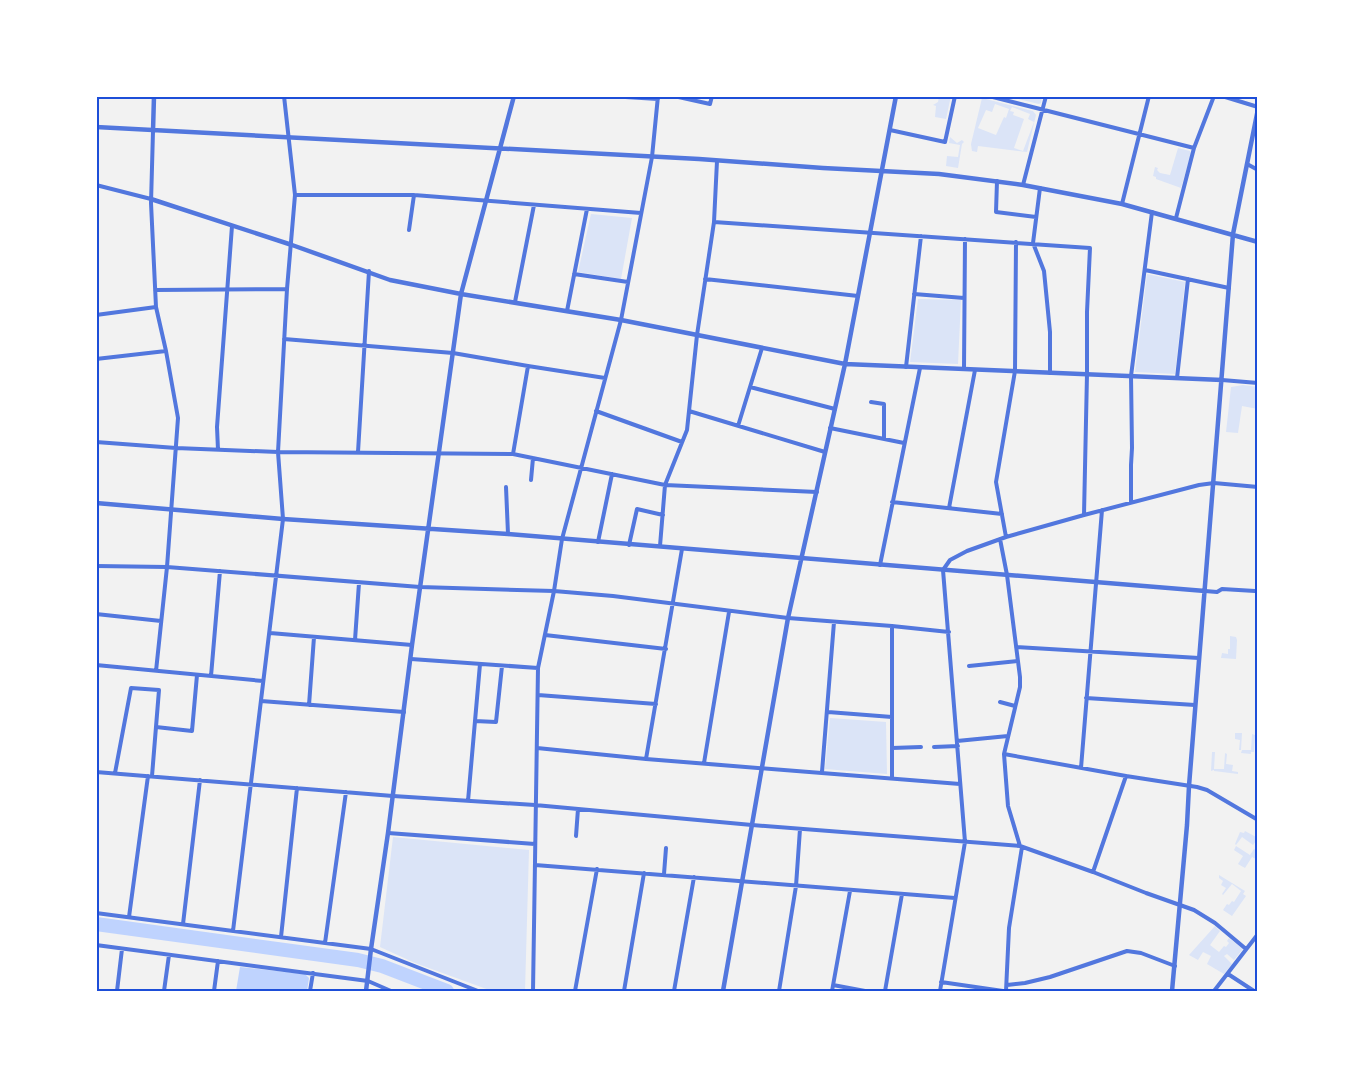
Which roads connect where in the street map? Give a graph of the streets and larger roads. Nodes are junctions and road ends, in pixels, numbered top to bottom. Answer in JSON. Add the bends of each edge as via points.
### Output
{"nodes":[{"id":1,"x":154,"y":96,"type":"edge"},
{"id":2,"x":284,"y":96,"type":"edge"},
{"id":3,"x":514,"y":96,"type":"edge"},
{"id":4,"x":609,"y":96,"type":"edge"},
{"id":5,"x":674,"y":96,"type":"edge"},
{"id":6,"x":712,"y":96,"type":"edge"},
{"id":7,"x":896,"y":96,"type":"edge"},
{"id":8,"x":955,"y":96,"type":"edge"},
{"id":9,"x":989,"y":96,"type":"edge"},
{"id":10,"x":1046,"y":96,"type":"edge"},
{"id":11,"x":1149,"y":96,"type":"edge"},
{"id":12,"x":1214,"y":96,"type":"edge"},
{"id":13,"x":1222,"y":96,"type":"edge"},
{"id":14,"x":658,"y":97,"type":"edge"},
{"id":15,"x":1258,"y":108,"type":"edge"},
{"id":16,"x":1042,"y":110,"type":"junction"},
{"id":17,"x":96,"y":127,"type":"edge"},
{"id":18,"x":890,"y":130,"type":"junction"},
{"id":19,"x":153,"y":131,"type":"junction"},
{"id":20,"x":1140,"y":135,"type":"junction"},
{"id":21,"x":287,"y":138,"type":"junction"},
{"id":22,"x":1194,"y":148,"type":"junction"},
{"id":23,"x":499,"y":149,"type":"junction"},
{"id":24,"x":652,"y":157,"type":"junction"},
{"id":25,"x":717,"y":160,"type":"junction"},
{"id":26,"x":1247,"y":164,"type":"junction"},
{"id":27,"x":882,"y":170,"type":"junction"},
{"id":28,"x":1258,"y":170,"type":"edge"},
{"id":29,"x":997,"y":181,"type":"junction"},
{"id":30,"x":96,"y":185,"type":"edge"},
{"id":31,"x":1023,"y":185,"type":"junction"},
{"id":32,"x":1040,"y":188,"type":"junction"},
{"id":33,"x":295,"y":195,"type":"junction"},
{"id":34,"x":414,"y":195,"type":"junction"},
{"id":35,"x":151,"y":199,"type":"junction"},
{"id":36,"x":485,"y":201,"type":"junction"},
{"id":37,"x":1122,"y":204,"type":"junction"},
{"id":38,"x":534,"y":205,"type":"junction"},
{"id":39,"x":587,"y":209,"type":"junction"},
{"id":40,"x":1152,"y":212,"type":"junction"},
{"id":41,"x":641,"y":213,"type":"junction"},
{"id":42,"x":1036,"y":217,"type":"junction"},
{"id":43,"x":1176,"y":218,"type":"junction"},
{"id":44,"x":714,"y":222,"type":"junction"},
{"id":45,"x":232,"y":226,"type":"junction"},
{"id":46,"x":409,"y":230,"type":"dead end"},
{"id":47,"x":870,"y":233,"type":"junction"},
{"id":48,"x":1233,"y":234,"type":"junction"},
{"id":49,"x":921,"y":236,"type":"junction"},
{"id":50,"x":965,"y":239,"type":"junction"},
{"id":51,"x":1016,"y":242,"type":"junction"},
{"id":52,"x":1258,"y":242,"type":"edge"},
{"id":53,"x":1033,"y":243,"type":"junction"},
{"id":54,"x":292,"y":245,"type":"junction"},
{"id":55,"x":1144,"y":270,"type":"junction"},
{"id":56,"x":369,"y":271,"type":"junction"},
{"id":57,"x":574,"y":274,"type":"junction"},
{"id":58,"x":705,"y":279,"type":"junction"},
{"id":59,"x":1188,"y":279,"type":"junction"},
{"id":60,"x":628,"y":282,"type":"junction"},
{"id":61,"x":1229,"y":288,"type":"junction"},
{"id":62,"x":287,"y":289,"type":"junction"},
{"id":63,"x":155,"y":290,"type":"junction"},
{"id":64,"x":228,"y":290,"type":"junction"},
{"id":65,"x":461,"y":294,"type":"junction"},
{"id":66,"x":914,"y":294,"type":"junction"},
{"id":67,"x":858,"y":296,"type":"junction"},
{"id":68,"x":964,"y":298,"type":"junction"},
{"id":69,"x":515,"y":302,"type":"junction"},
{"id":70,"x":156,"y":307,"type":"junction"},
{"id":71,"x":567,"y":311,"type":"junction"},
{"id":72,"x":96,"y":315,"type":"edge"},
{"id":73,"x":621,"y":320,"type":"junction"},
{"id":74,"x":697,"y":335,"type":"junction"},
{"id":75,"x":285,"y":339,"type":"junction"},
{"id":76,"x":365,"y":345,"type":"junction"},
{"id":77,"x":762,"y":348,"type":"junction"},
{"id":78,"x":166,"y":351,"type":"junction"},
{"id":79,"x":453,"y":352,"type":"junction"},
{"id":80,"x":96,"y":358,"type":"edge"},
{"id":81,"x":845,"y":364,"type":"junction"},
{"id":82,"x":528,"y":366,"type":"junction"},
{"id":83,"x":906,"y":367,"type":"junction"},
{"id":84,"x":920,"y":368,"type":"junction"},
{"id":85,"x":963,"y":369,"type":"junction"},
{"id":86,"x":975,"y":370,"type":"junction"},
{"id":87,"x":1015,"y":372,"type":"junction"},
{"id":88,"x":1050,"y":373,"type":"junction"},
{"id":89,"x":1087,"y":374,"type":"junction"},
{"id":90,"x":1131,"y":376,"type":"junction"},
{"id":91,"x":605,"y":378,"type":"junction"},
{"id":92,"x":1177,"y":378,"type":"junction"},
{"id":93,"x":1222,"y":380,"type":"junction"},
{"id":94,"x":1258,"y":383,"type":"edge"},
{"id":95,"x":750,"y":387,"type":"junction"},
{"id":96,"x":871,"y":402,"type":"dead end"},
{"id":97,"x":835,"y":409,"type":"junction"},
{"id":98,"x":596,"y":411,"type":"junction"},
{"id":99,"x":689,"y":411,"type":"junction"},
{"id":100,"x":738,"y":426,"type":"junction"},
{"id":101,"x":831,"y":428,"type":"junction"},
{"id":102,"x":884,"y":439,"type":"junction"},
{"id":103,"x":96,"y":442,"type":"edge"},
{"id":104,"x":682,"y":442,"type":"junction"},
{"id":105,"x":904,"y":443,"type":"junction"},
{"id":106,"x":176,"y":448,"type":"junction"},
{"id":107,"x":218,"y":450,"type":"junction"},
{"id":108,"x":278,"y":452,"type":"junction"},
{"id":109,"x":358,"y":452,"type":"junction"},
{"id":110,"x":825,"y":452,"type":"junction"},
{"id":111,"x":439,"y":454,"type":"junction"},
{"id":112,"x":513,"y":454,"type":"junction"},
{"id":113,"x":533,"y":458,"type":"junction"},
{"id":114,"x":581,"y":468,"type":"junction"},
{"id":115,"x":612,"y":474,"type":"junction"},
{"id":116,"x":531,"y":480,"type":"dead end"},
{"id":117,"x":1214,"y":483,"type":"junction"},
{"id":118,"x":665,"y":485,"type":"junction"},
{"id":119,"x":506,"y":487,"type":"dead end"},
{"id":120,"x":1258,"y":487,"type":"edge"},
{"id":121,"x":817,"y":492,"type":"junction"},
{"id":122,"x":892,"y":502,"type":"junction"},
{"id":123,"x":1131,"y":502,"type":"junction"},
{"id":124,"x":96,"y":503,"type":"edge"},
{"id":125,"x":949,"y":508,"type":"junction"},
{"id":126,"x":171,"y":509,"type":"junction"},
{"id":127,"x":1102,"y":510,"type":"junction"},
{"id":128,"x":1002,"y":514,"type":"junction"},
{"id":129,"x":663,"y":515,"type":"junction"},
{"id":130,"x":1084,"y":515,"type":"junction"},
{"id":131,"x":283,"y":519,"type":"junction"},
{"id":132,"x":429,"y":528,"type":"junction"},
{"id":133,"x":508,"y":534,"type":"junction"},
{"id":134,"x":1006,"y":537,"type":"junction"},
{"id":135,"x":562,"y":539,"type":"junction"},
{"id":136,"x":1000,"y":539,"type":"junction"},
{"id":137,"x":598,"y":542,"type":"junction"},
{"id":138,"x":629,"y":545,"type":"junction"},
{"id":139,"x":660,"y":547,"type":"junction"},
{"id":140,"x":682,"y":549,"type":"junction"},
{"id":141,"x":801,"y":558,"type":"junction"},
{"id":142,"x":880,"y":565,"type":"junction"},
{"id":143,"x":96,"y":566,"type":"edge"},
{"id":144,"x":166,"y":567,"type":"junction"},
{"id":145,"x":943,"y":570,"type":"junction"},
{"id":146,"x":220,"y":571,"type":"junction"},
{"id":147,"x":1007,"y":575,"type":"junction"},
{"id":148,"x":276,"y":576,"type":"junction"},
{"id":149,"x":359,"y":582,"type":"junction"},
{"id":150,"x":1096,"y":582,"type":"junction"},
{"id":151,"x":420,"y":587,"type":"junction"},
{"id":152,"x":554,"y":591,"type":"junction"},
{"id":153,"x":1205,"y":591,"type":"junction"},
{"id":154,"x":1255,"y":591,"type":"dead end"},
{"id":155,"x":673,"y":604,"type":"junction"},
{"id":156,"x":729,"y":612,"type":"junction"},
{"id":157,"x":96,"y":614,"type":"edge"},
{"id":158,"x":788,"y":618,"type":"junction"},
{"id":159,"x":161,"y":621,"type":"junction"},
{"id":160,"x":834,"y":622,"type":"junction"},
{"id":161,"x":892,"y":626,"type":"junction"},
{"id":162,"x":949,"y":632,"type":"junction"},
{"id":163,"x":270,"y":633,"type":"junction"},
{"id":164,"x":544,"y":635,"type":"junction"},
{"id":165,"x":314,"y":636,"type":"junction"},
{"id":166,"x":355,"y":640,"type":"junction"},
{"id":167,"x":412,"y":645,"type":"junction"},
{"id":168,"x":1016,"y":646,"type":"junction"},
{"id":169,"x":666,"y":649,"type":"junction"},
{"id":170,"x":1090,"y":652,"type":"junction"},
{"id":171,"x":1199,"y":658,"type":"junction"},
{"id":172,"x":411,"y":659,"type":"junction"},
{"id":173,"x":1018,"y":661,"type":"junction"},
{"id":174,"x":480,"y":664,"type":"junction"},
{"id":175,"x":96,"y":665,"type":"edge"},
{"id":176,"x":502,"y":666,"type":"junction"},
{"id":177,"x":969,"y":666,"type":"dead end"},
{"id":178,"x":538,"y":668,"type":"junction"},
{"id":179,"x":156,"y":671,"type":"junction"},
{"id":180,"x":197,"y":675,"type":"junction"},
{"id":181,"x":211,"y":676,"type":"junction"},
{"id":182,"x":263,"y":681,"type":"junction"},
{"id":183,"x":538,"y":694,"type":"junction"},
{"id":184,"x":1086,"y":698,"type":"junction"},
{"id":185,"x":261,"y":701,"type":"junction"},
{"id":186,"x":1000,"y":702,"type":"dead end"},
{"id":187,"x":656,"y":704,"type":"junction"},
{"id":188,"x":309,"y":705,"type":"junction"},
{"id":189,"x":1015,"y":705,"type":"junction"},
{"id":190,"x":1195,"y":705,"type":"junction"},
{"id":191,"x":404,"y":712,"type":"junction"},
{"id":192,"x":828,"y":712,"type":"junction"},
{"id":193,"x":892,"y":717,"type":"junction"},
{"id":194,"x":475,"y":721,"type":"junction"},
{"id":195,"x":156,"y":727,"type":"junction"},
{"id":196,"x":1008,"y":736,"type":"junction"},
{"id":197,"x":957,"y":743,"type":"junction"},
{"id":198,"x":921,"y":747,"type":"dead end"},
{"id":199,"x":934,"y":747,"type":"dead end"},
{"id":200,"x":537,"y":748,"type":"junction"},
{"id":201,"x":892,"y":748,"type":"junction"},
{"id":202,"x":1004,"y":754,"type":"junction"},
{"id":203,"x":646,"y":759,"type":"junction"},
{"id":204,"x":704,"y":763,"type":"junction"},
{"id":205,"x":762,"y":768,"type":"junction"},
{"id":206,"x":1081,"y":768,"type":"junction"},
{"id":207,"x":96,"y":772,"type":"edge"},
{"id":208,"x":822,"y":772,"type":"junction"},
{"id":209,"x":115,"y":773,"type":"junction"},
{"id":210,"x":150,"y":776,"type":"junction"},
{"id":211,"x":1126,"y":776,"type":"junction"},
{"id":212,"x":892,"y":778,"type":"junction"},
{"id":213,"x":200,"y":780,"type":"junction"},
{"id":214,"x":250,"y":783,"type":"junction"},
{"id":215,"x":960,"y":784,"type":"junction"},
{"id":216,"x":1189,"y":786,"type":"junction"},
{"id":217,"x":297,"y":788,"type":"junction"},
{"id":218,"x":346,"y":792,"type":"junction"},
{"id":219,"x":393,"y":796,"type":"junction"},
{"id":220,"x":468,"y":801,"type":"junction"},
{"id":221,"x":536,"y":805,"type":"junction"},
{"id":222,"x":578,"y":808,"type":"junction"},
{"id":223,"x":1258,"y":820,"type":"edge"},
{"id":224,"x":752,"y":825,"type":"junction"},
{"id":225,"x":800,"y":829,"type":"junction"},
{"id":226,"x":388,"y":833,"type":"junction"},
{"id":227,"x":576,"y":836,"type":"dead end"},
{"id":228,"x":964,"y":842,"type":"junction"},
{"id":229,"x":535,"y":844,"type":"junction"},
{"id":230,"x":1021,"y":847,"type":"junction"},
{"id":231,"x":666,"y":848,"type":"dead end"},
{"id":232,"x":535,"y":865,"type":"junction"},
{"id":233,"x":597,"y":869,"type":"junction"},
{"id":234,"x":1093,"y":872,"type":"junction"},
{"id":235,"x":644,"y":873,"type":"junction"},
{"id":236,"x":664,"y":874,"type":"junction"},
{"id":237,"x":694,"y":877,"type":"junction"},
{"id":238,"x":742,"y":881,"type":"junction"},
{"id":239,"x":796,"y":886,"type":"junction"},
{"id":240,"x":849,"y":891,"type":"junction"},
{"id":241,"x":902,"y":894,"type":"junction"},
{"id":242,"x":955,"y":898,"type":"junction"},
{"id":243,"x":1181,"y":905,"type":"junction"},
{"id":244,"x":96,"y":913,"type":"edge"},
{"id":245,"x":129,"y":917,"type":"junction"},
{"id":246,"x":183,"y":924,"type":"junction"},
{"id":247,"x":233,"y":931,"type":"junction"},
{"id":248,"x":1258,"y":934,"type":"edge"},
{"id":249,"x":282,"y":937,"type":"junction"},
{"id":250,"x":325,"y":943,"type":"junction"},
{"id":251,"x":96,"y":945,"type":"edge"},
{"id":252,"x":122,"y":949,"type":"junction"},
{"id":253,"x":371,"y":949,"type":"junction"},
{"id":254,"x":1246,"y":949,"type":"junction"},
{"id":255,"x":169,"y":955,"type":"junction"},
{"id":256,"x":218,"y":961,"type":"junction"},
{"id":257,"x":1175,"y":966,"type":"junction"},
{"id":258,"x":313,"y":973,"type":"junction"},
{"id":259,"x":1228,"y":974,"type":"junction"},
{"id":260,"x":368,"y":981,"type":"junction"},
{"id":261,"x":942,"y":982,"type":"junction"},
{"id":262,"x":833,"y":985,"type":"junction"},
{"id":263,"x":1007,"y":985,"type":"junction"},
{"id":264,"x":117,"y":991,"type":"edge"},
{"id":265,"x":164,"y":991,"type":"edge"},
{"id":266,"x":214,"y":991,"type":"edge"},
{"id":267,"x":310,"y":991,"type":"edge"},
{"id":268,"x":366,"y":991,"type":"edge"},
{"id":269,"x":392,"y":991,"type":"edge"},
{"id":270,"x":478,"y":991,"type":"edge"},
{"id":271,"x":533,"y":991,"type":"edge"},
{"id":272,"x":575,"y":991,"type":"edge"},
{"id":273,"x":624,"y":991,"type":"edge"},
{"id":274,"x":674,"y":991,"type":"edge"},
{"id":275,"x":723,"y":991,"type":"edge"},
{"id":276,"x":779,"y":991,"type":"edge"},
{"id":277,"x":832,"y":991,"type":"edge"},
{"id":278,"x":865,"y":991,"type":"edge"},
{"id":279,"x":885,"y":991,"type":"edge"},
{"id":280,"x":940,"y":991,"type":"edge"},
{"id":281,"x":1004,"y":991,"type":"edge"},
{"id":282,"x":1172,"y":991,"type":"edge"},
{"id":283,"x":1214,"y":991,"type":"edge"},
{"id":284,"x":1254,"y":991,"type":"edge"}],
"edges":[{"from":1,"to":19,"type":"street"},
{"from":2,"to":21,"type":"street"},
{"from":3,"to":23,"type":"street"},
{"from":4,"to":14,"type":"street"},
{"from":5,"to":6,"type":"street","via":[[710,104]]},
{"from":7,"to":18,"type":"street"},
{"from":8,"to":18,"type":"street","via":[[945,142]]},
{"from":9,"to":16,"type":"street"},
{"from":10,"to":16,"type":"street"},
{"from":11,"to":20,"type":"street"},
{"from":12,"to":22,"type":"street"},
{"from":13,"to":15,"type":"street"},
{"from":14,"to":24,"type":"street"},
{"from":15,"to":26,"type":"street"},
{"from":16,"to":20,"type":"street"},
{"from":16,"to":31,"type":"street"},
{"from":17,"to":19,"type":"street"},
{"from":18,"to":27,"type":"street"},
{"from":19,"to":21,"type":"street"},
{"from":19,"to":35,"type":"street"},
{"from":20,"to":22,"type":"street"},
{"from":20,"to":37,"type":"street"},
{"from":21,"to":23,"type":"street"},
{"from":21,"to":33,"type":"street"},
{"from":22,"to":43,"type":"street"},
{"from":23,"to":24,"type":"street"},
{"from":23,"to":36,"type":"street"},
{"from":24,"to":25,"type":"street"},
{"from":24,"to":41,"type":"street"},
{"from":25,"to":27,"type":"street"},
{"from":25,"to":44,"type":"street"},
{"from":26,"to":28,"type":"street"},
{"from":26,"to":48,"type":"street"},
{"from":27,"to":29,"type":"street"},
{"from":27,"to":47,"type":"street"},
{"from":29,"to":31,"type":"street"},
{"from":29,"to":42,"type":"street","via":[[996,212]]},
{"from":30,"to":35,"type":"street"},
{"from":31,"to":32,"type":"street"},
{"from":32,"to":37,"type":"street"},
{"from":32,"to":42,"type":"street"},
{"from":33,"to":34,"type":"street"},
{"from":33,"to":54,"type":"street"},
{"from":34,"to":36,"type":"street"},
{"from":34,"to":46,"type":"street"},
{"from":35,"to":45,"type":"street"},
{"from":35,"to":63,"type":"street"},
{"from":36,"to":38,"type":"street"},
{"from":36,"to":65,"type":"street"},
{"from":37,"to":40,"type":"street"},
{"from":38,"to":39,"type":"street"},
{"from":38,"to":69,"type":"street"},
{"from":39,"to":41,"type":"street"},
{"from":39,"to":57,"type":"street"},
{"from":40,"to":43,"type":"street"},
{"from":40,"to":55,"type":"street"},
{"from":41,"to":60,"type":"street"},
{"from":42,"to":53,"type":"street"},
{"from":43,"to":48,"type":"street"},
{"from":44,"to":47,"type":"street"},
{"from":44,"to":58,"type":"street"},
{"from":45,"to":54,"type":"street"},
{"from":45,"to":64,"type":"street"},
{"from":47,"to":49,"type":"street"},
{"from":47,"to":67,"type":"street"},
{"from":48,"to":52,"type":"street"},
{"from":48,"to":61,"type":"street"},
{"from":49,"to":50,"type":"street"},
{"from":49,"to":66,"type":"street"},
{"from":50,"to":51,"type":"street"},
{"from":50,"to":68,"type":"street"},
{"from":51,"to":53,"type":"street"},
{"from":51,"to":87,"type":"street"},
{"from":53,"to":88,"type":"street","via":[[1044,271]]},
{"from":53,"to":89,"type":"street","via":[[1090,248]]},
{"from":54,"to":56,"type":"street"},
{"from":54,"to":62,"type":"street"},
{"from":55,"to":59,"type":"street"},
{"from":55,"to":90,"type":"street"},
{"from":56,"to":65,"type":"street","via":[[390,280]]},
{"from":56,"to":76,"type":"street"},
{"from":57,"to":60,"type":"street"},
{"from":57,"to":71,"type":"street"},
{"from":58,"to":67,"type":"street"},
{"from":58,"to":74,"type":"street"},
{"from":59,"to":61,"type":"street"},
{"from":59,"to":92,"type":"street"},
{"from":60,"to":73,"type":"street"},
{"from":61,"to":93,"type":"street"},
{"from":62,"to":64,"type":"street"},
{"from":62,"to":75,"type":"street"},
{"from":63,"to":64,"type":"street"},
{"from":63,"to":70,"type":"street"},
{"from":64,"to":107,"type":"street"},
{"from":65,"to":69,"type":"street"},
{"from":65,"to":79,"type":"street"},
{"from":66,"to":68,"type":"street"},
{"from":66,"to":83,"type":"street"},
{"from":67,"to":81,"type":"street"},
{"from":68,"to":85,"type":"street"},
{"from":69,"to":71,"type":"street"},
{"from":70,"to":72,"type":"street"},
{"from":70,"to":78,"type":"street"},
{"from":71,"to":73,"type":"street"},
{"from":73,"to":74,"type":"street"},
{"from":73,"to":91,"type":"street"},
{"from":74,"to":77,"type":"street"},
{"from":74,"to":99,"type":"street"},
{"from":75,"to":76,"type":"street"},
{"from":75,"to":108,"type":"street"},
{"from":76,"to":79,"type":"street"},
{"from":76,"to":109,"type":"street"},
{"from":77,"to":81,"type":"street"},
{"from":77,"to":95,"type":"street"},
{"from":78,"to":80,"type":"street"},
{"from":78,"to":106,"type":"street","via":[[178,418]]},
{"from":79,"to":82,"type":"street"},
{"from":79,"to":111,"type":"street"},
{"from":81,"to":83,"type":"street"},
{"from":81,"to":97,"type":"street"},
{"from":82,"to":91,"type":"street"},
{"from":82,"to":112,"type":"street"},
{"from":83,"to":84,"type":"street"},
{"from":84,"to":85,"type":"street"},
{"from":84,"to":105,"type":"street"},
{"from":85,"to":86,"type":"street"},
{"from":86,"to":87,"type":"street"},
{"from":86,"to":125,"type":"street"},
{"from":87,"to":88,"type":"street"},
{"from":87,"to":128,"type":"street","via":[[996,482]]},
{"from":88,"to":89,"type":"street"},
{"from":89,"to":90,"type":"street"},
{"from":89,"to":130,"type":"street"},
{"from":90,"to":92,"type":"street"},
{"from":90,"to":123,"type":"street"},
{"from":91,"to":98,"type":"street"},
{"from":92,"to":93,"type":"street"},
{"from":93,"to":94,"type":"street"},
{"from":93,"to":117,"type":"street"},
{"from":95,"to":97,"type":"street"},
{"from":95,"to":100,"type":"street"},
{"from":96,"to":102,"type":"street","via":[[884,404]]},
{"from":97,"to":101,"type":"street"},
{"from":98,"to":104,"type":"street"},
{"from":98,"to":114,"type":"street"},
{"from":99,"to":100,"type":"street"},
{"from":99,"to":104,"type":"street"},
{"from":100,"to":110,"type":"street"},
{"from":101,"to":102,"type":"street"},
{"from":101,"to":110,"type":"street"},
{"from":102,"to":105,"type":"street"},
{"from":103,"to":106,"type":"street"},
{"from":104,"to":118,"type":"street"},
{"from":105,"to":122,"type":"street"},
{"from":106,"to":107,"type":"street"},
{"from":106,"to":126,"type":"street"},
{"from":107,"to":108,"type":"street"},
{"from":108,"to":109,"type":"street"},
{"from":108,"to":131,"type":"street"},
{"from":109,"to":111,"type":"street"},
{"from":110,"to":121,"type":"street"},
{"from":111,"to":112,"type":"street"},
{"from":111,"to":132,"type":"street"},
{"from":112,"to":113,"type":"street"},
{"from":113,"to":114,"type":"street"},
{"from":113,"to":116,"type":"street"},
{"from":114,"to":115,"type":"street"},
{"from":114,"to":135,"type":"street"},
{"from":115,"to":118,"type":"street"},
{"from":115,"to":137,"type":"street"},
{"from":117,"to":120,"type":"street"},
{"from":117,"to":123,"type":"street"},
{"from":117,"to":153,"type":"street"},
{"from":118,"to":121,"type":"street"},
{"from":118,"to":129,"type":"street"},
{"from":119,"to":133,"type":"street"},
{"from":121,"to":141,"type":"street"},
{"from":122,"to":125,"type":"street"},
{"from":122,"to":142,"type":"street"},
{"from":123,"to":127,"type":"street"},
{"from":124,"to":126,"type":"street"},
{"from":125,"to":128,"type":"street"},
{"from":126,"to":131,"type":"street"},
{"from":126,"to":144,"type":"street"},
{"from":127,"to":130,"type":"street"},
{"from":127,"to":150,"type":"street"},
{"from":128,"to":134,"type":"street"},
{"from":129,"to":138,"type":"street","via":[[637,509]]},
{"from":129,"to":139,"type":"street"},
{"from":130,"to":134,"type":"street"},
{"from":131,"to":132,"type":"street"},
{"from":131,"to":148,"type":"street"},
{"from":132,"to":133,"type":"street"},
{"from":132,"to":151,"type":"street"},
{"from":133,"to":135,"type":"street"},
{"from":134,"to":136,"type":"street"},
{"from":135,"to":137,"type":"street"},
{"from":135,"to":152,"type":"street"},
{"from":136,"to":145,"type":"street","via":[[950,560]]},
{"from":136,"to":147,"type":"street"},
{"from":137,"to":138,"type":"street"},
{"from":138,"to":139,"type":"street"},
{"from":139,"to":140,"type":"street"},
{"from":140,"to":141,"type":"street"},
{"from":140,"to":155,"type":"street"},
{"from":141,"to":142,"type":"street"},
{"from":141,"to":158,"type":"street"},
{"from":142,"to":145,"type":"street"},
{"from":143,"to":144,"type":"street"},
{"from":144,"to":146,"type":"street"},
{"from":144,"to":159,"type":"street"},
{"from":145,"to":147,"type":"street"},
{"from":145,"to":162,"type":"street"},
{"from":146,"to":148,"type":"street"},
{"from":146,"to":181,"type":"street"},
{"from":147,"to":150,"type":"street"},
{"from":147,"to":168,"type":"street"},
{"from":148,"to":149,"type":"street"},
{"from":148,"to":163,"type":"street"},
{"from":149,"to":151,"type":"street"},
{"from":149,"to":166,"type":"street"},
{"from":150,"to":153,"type":"street"},
{"from":150,"to":170,"type":"street"},
{"from":151,"to":152,"type":"street"},
{"from":151,"to":167,"type":"street"},
{"from":152,"to":155,"type":"street"},
{"from":152,"to":164,"type":"street"},
{"from":153,"to":154,"type":"street"},
{"from":153,"to":171,"type":"street"},
{"from":155,"to":156,"type":"street"},
{"from":155,"to":169,"type":"street"},
{"from":156,"to":158,"type":"street"},
{"from":156,"to":204,"type":"street"},
{"from":157,"to":159,"type":"street"},
{"from":158,"to":160,"type":"street"},
{"from":158,"to":205,"type":"street"},
{"from":159,"to":179,"type":"street"},
{"from":160,"to":161,"type":"street"},
{"from":160,"to":192,"type":"street"},
{"from":161,"to":162,"type":"street"},
{"from":161,"to":193,"type":"street"},
{"from":162,"to":197,"type":"street"},
{"from":163,"to":165,"type":"street"},
{"from":163,"to":182,"type":"street"},
{"from":164,"to":169,"type":"street"},
{"from":164,"to":178,"type":"street"},
{"from":165,"to":166,"type":"street"},
{"from":165,"to":188,"type":"street"},
{"from":166,"to":167,"type":"street"},
{"from":167,"to":172,"type":"street"},
{"from":168,"to":170,"type":"street"},
{"from":168,"to":173,"type":"street"},
{"from":169,"to":187,"type":"street"},
{"from":170,"to":171,"type":"street"},
{"from":170,"to":184,"type":"street"},
{"from":171,"to":190,"type":"street"},
{"from":172,"to":174,"type":"street"},
{"from":172,"to":191,"type":"street"},
{"from":173,"to":177,"type":"street"},
{"from":173,"to":189,"type":"street","via":[[1020,687]]},
{"from":174,"to":176,"type":"street"},
{"from":174,"to":194,"type":"street"},
{"from":175,"to":179,"type":"street"},
{"from":176,"to":178,"type":"street"},
{"from":176,"to":194,"type":"street","via":[[496,722]]},
{"from":178,"to":183,"type":"street"},
{"from":179,"to":180,"type":"street"},
{"from":180,"to":181,"type":"street"},
{"from":180,"to":195,"type":"street","via":[[192,730]]},
{"from":181,"to":182,"type":"street"},
{"from":182,"to":185,"type":"street"},
{"from":183,"to":187,"type":"street"},
{"from":183,"to":200,"type":"street"},
{"from":184,"to":190,"type":"street"},
{"from":184,"to":206,"type":"street"},
{"from":185,"to":188,"type":"street"},
{"from":185,"to":214,"type":"street"},
{"from":186,"to":189,"type":"street"},
{"from":187,"to":203,"type":"street"},
{"from":188,"to":191,"type":"street"},
{"from":189,"to":196,"type":"street"},
{"from":190,"to":216,"type":"street"},
{"from":191,"to":219,"type":"street"},
{"from":192,"to":193,"type":"street"},
{"from":192,"to":208,"type":"street"},
{"from":193,"to":201,"type":"street"},
{"from":194,"to":220,"type":"street"},
{"from":195,"to":209,"type":"street","via":[[159,690],[131,687]]},
{"from":195,"to":210,"type":"street"},
{"from":196,"to":197,"type":"street"},
{"from":196,"to":202,"type":"street"},
{"from":197,"to":199,"type":"street"},
{"from":197,"to":215,"type":"street"},
{"from":198,"to":201,"type":"street"},
{"from":200,"to":203,"type":"street"},
{"from":200,"to":221,"type":"street"},
{"from":201,"to":212,"type":"street"},
{"from":202,"to":206,"type":"street"},
{"from":202,"to":230,"type":"street","via":[[1008,806]]},
{"from":203,"to":204,"type":"street"},
{"from":204,"to":205,"type":"street"},
{"from":205,"to":208,"type":"street"},
{"from":205,"to":224,"type":"street"},
{"from":206,"to":211,"type":"street"},
{"from":207,"to":209,"type":"street"},
{"from":208,"to":212,"type":"street"},
{"from":209,"to":210,"type":"street"},
{"from":210,"to":213,"type":"street"},
{"from":210,"to":245,"type":"street"},
{"from":211,"to":216,"type":"street"},
{"from":211,"to":234,"type":"street"},
{"from":212,"to":215,"type":"street"},
{"from":213,"to":214,"type":"street"},
{"from":213,"to":246,"type":"street"},
{"from":214,"to":217,"type":"street"},
{"from":214,"to":247,"type":"street"},
{"from":215,"to":228,"type":"street"},
{"from":216,"to":223,"type":"street","via":[[1207,790]]},
{"from":216,"to":243,"type":"street"},
{"from":217,"to":218,"type":"street"},
{"from":217,"to":249,"type":"street"},
{"from":218,"to":219,"type":"street"},
{"from":218,"to":250,"type":"street"},
{"from":219,"to":220,"type":"street"},
{"from":219,"to":226,"type":"street"},
{"from":220,"to":221,"type":"street"},
{"from":221,"to":222,"type":"street"},
{"from":221,"to":229,"type":"street"},
{"from":222,"to":224,"type":"street"},
{"from":222,"to":227,"type":"street"},
{"from":224,"to":225,"type":"street"},
{"from":224,"to":238,"type":"street"},
{"from":225,"to":228,"type":"street"},
{"from":225,"to":239,"type":"street"},
{"from":226,"to":229,"type":"street"},
{"from":226,"to":253,"type":"street"},
{"from":228,"to":230,"type":"street"},
{"from":228,"to":242,"type":"street"},
{"from":229,"to":232,"type":"street"},
{"from":230,"to":234,"type":"street"},
{"from":230,"to":263,"type":"street","via":[[1009,928]]},
{"from":231,"to":236,"type":"street"},
{"from":232,"to":233,"type":"street"},
{"from":232,"to":271,"type":"street"},
{"from":233,"to":235,"type":"street"},
{"from":233,"to":272,"type":"street"},
{"from":234,"to":243,"type":"street"},
{"from":235,"to":236,"type":"street"},
{"from":235,"to":273,"type":"street"},
{"from":236,"to":237,"type":"street"},
{"from":237,"to":238,"type":"street"},
{"from":237,"to":274,"type":"street"},
{"from":238,"to":239,"type":"street"},
{"from":238,"to":275,"type":"street"},
{"from":239,"to":240,"type":"street"},
{"from":239,"to":276,"type":"street"},
{"from":240,"to":241,"type":"street"},
{"from":240,"to":262,"type":"street"},
{"from":241,"to":242,"type":"street"},
{"from":241,"to":279,"type":"street"},
{"from":242,"to":261,"type":"street"},
{"from":243,"to":254,"type":"street","via":[[1215,923]]},
{"from":243,"to":257,"type":"street"},
{"from":244,"to":245,"type":"street"},
{"from":245,"to":246,"type":"street"},
{"from":246,"to":247,"type":"street"},
{"from":247,"to":249,"type":"street"},
{"from":248,"to":254,"type":"street"},
{"from":249,"to":250,"type":"street"},
{"from":250,"to":253,"type":"street"},
{"from":251,"to":252,"type":"street"},
{"from":252,"to":255,"type":"street"},
{"from":252,"to":264,"type":"street"},
{"from":253,"to":260,"type":"street"},
{"from":253,"to":270,"type":"street"},
{"from":254,"to":259,"type":"street"},
{"from":255,"to":256,"type":"street"},
{"from":255,"to":265,"type":"street"},
{"from":256,"to":258,"type":"street"},
{"from":256,"to":266,"type":"street"},
{"from":257,"to":263,"type":"street","via":[[1127,951],[1050,977]]},
{"from":257,"to":282,"type":"street"},
{"from":258,"to":260,"type":"street"},
{"from":258,"to":267,"type":"street"},
{"from":259,"to":283,"type":"street"},
{"from":259,"to":284,"type":"street"},
{"from":260,"to":268,"type":"street"},
{"from":260,"to":269,"type":"street"},
{"from":261,"to":280,"type":"street"},
{"from":261,"to":281,"type":"street"},
{"from":262,"to":277,"type":"street"},
{"from":262,"to":278,"type":"street"},
{"from":263,"to":281,"type":"street"}]}
